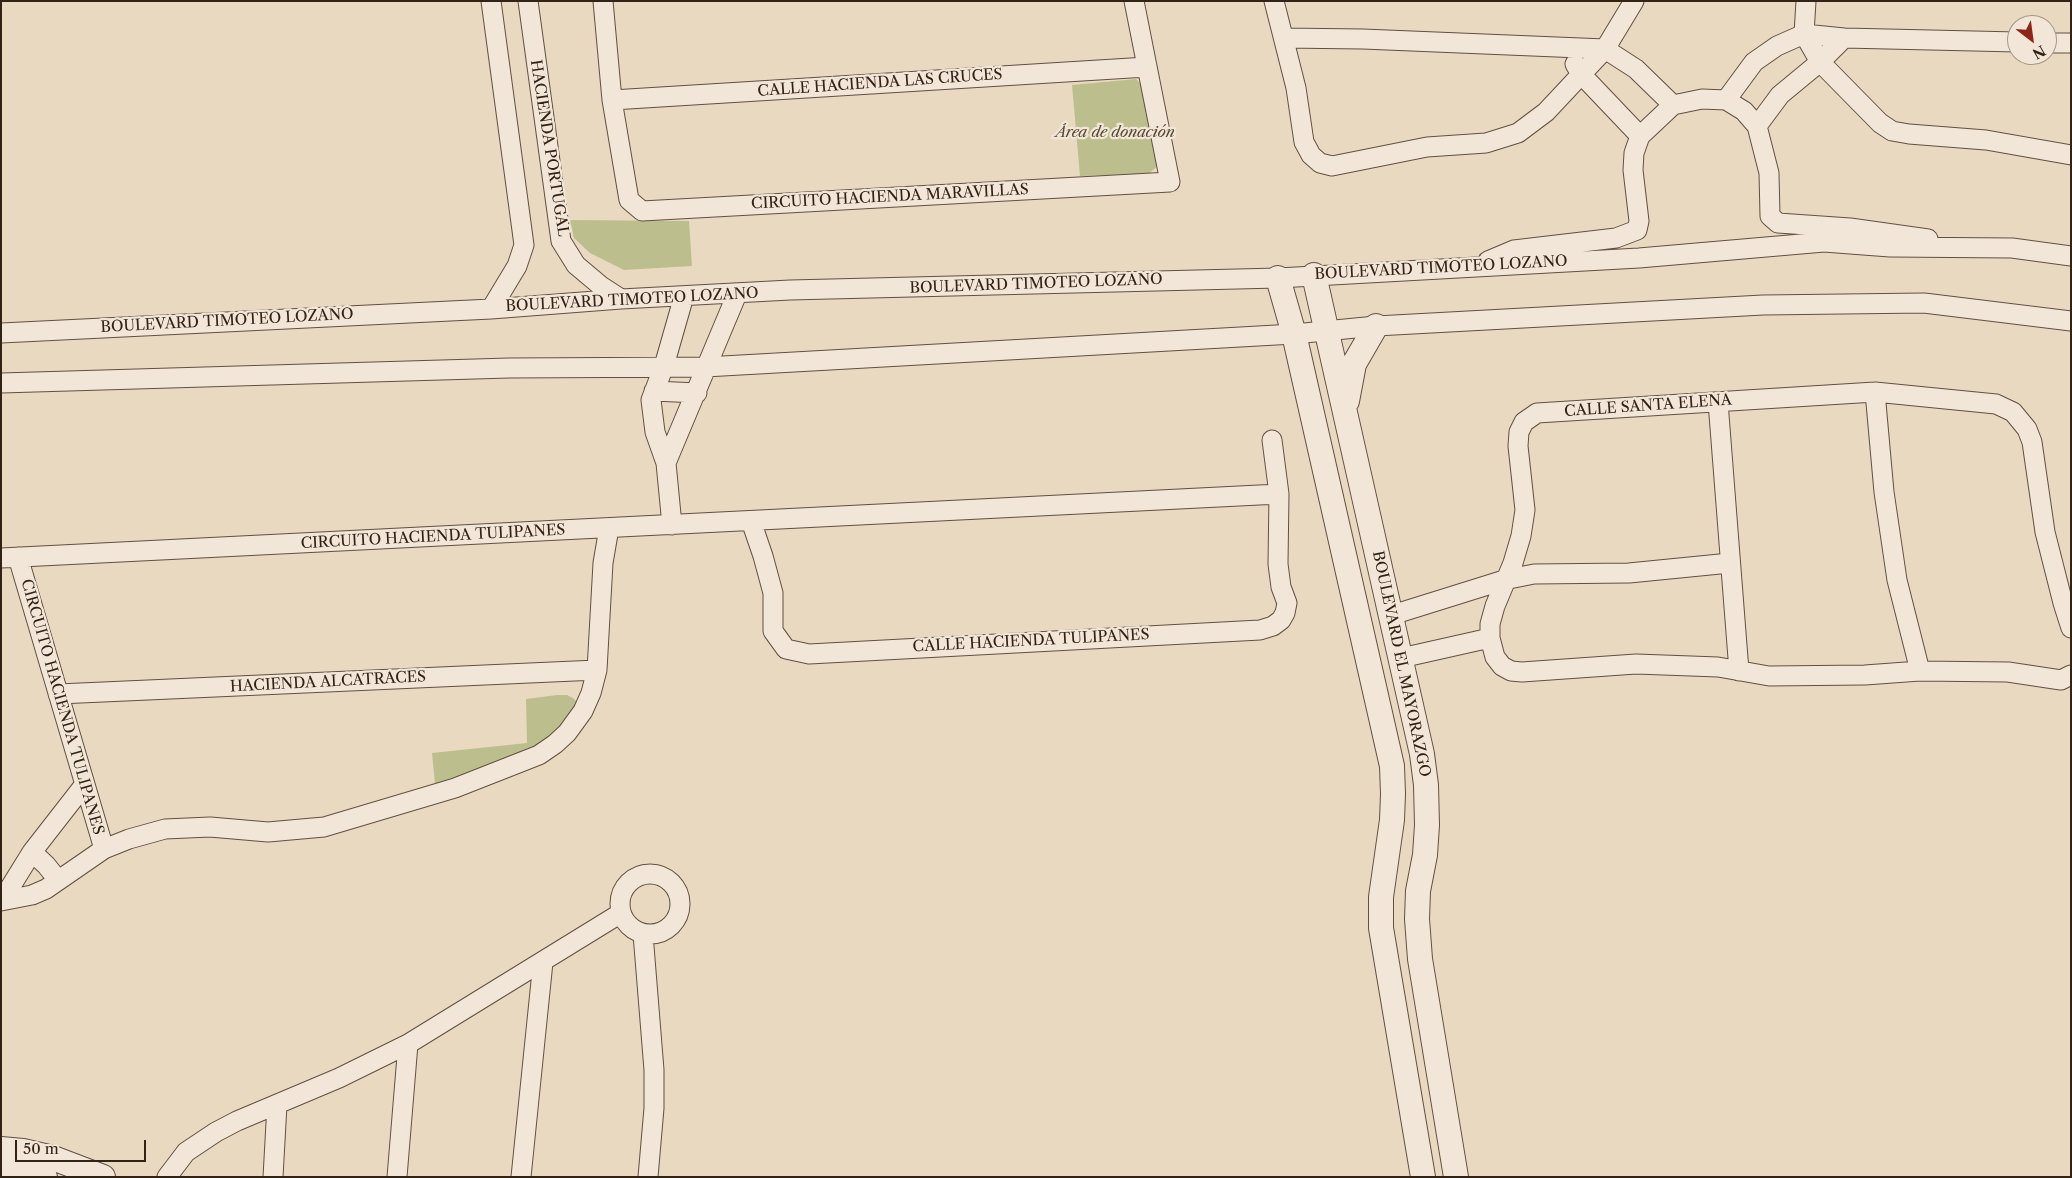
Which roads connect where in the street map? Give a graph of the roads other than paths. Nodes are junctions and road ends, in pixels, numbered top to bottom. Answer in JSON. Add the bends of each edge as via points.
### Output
{"nodes":[{"id":1,"x":491,"y":1,"type":"edge"},
{"id":2,"x":528,"y":1,"type":"edge"},
{"id":3,"x":603,"y":1,"type":"edge"},
{"id":4,"x":1134,"y":1,"type":"edge"},
{"id":5,"x":1274,"y":1,"type":"edge"},
{"id":6,"x":1634,"y":1,"type":"edge"},
{"id":7,"x":1806,"y":1,"type":"edge"},
{"id":8,"x":1804,"y":34,"type":"junction"},
{"id":9,"x":1284,"y":38,"type":"junction"},
{"id":10,"x":1844,"y":38,"type":"junction"},
{"id":11,"x":2007,"y":42,"type":"edge"},
{"id":12,"x":2057,"y":43,"type":"edge"},
{"id":13,"x":2071,"y":43,"type":"edge"},
{"id":14,"x":1565,"y":48,"type":"junction"},
{"id":15,"x":1605,"y":49,"type":"junction"},
{"id":16,"x":1820,"y":62,"type":"junction"},
{"id":17,"x":1147,"y":67,"type":"junction"},
{"id":18,"x":1581,"y":74,"type":"junction"},
{"id":19,"x":612,"y":100,"type":"junction"},
{"id":20,"x":1726,"y":100,"type":"junction"},
{"id":21,"x":1673,"y":105,"type":"junction"},
{"id":22,"x":1757,"y":126,"type":"junction"},
{"id":23,"x":1640,"y":136,"type":"junction"},
{"id":24,"x":2071,"y":155,"type":"edge"},
{"id":25,"x":1947,"y":248,"type":"junction"},
{"id":26,"x":2071,"y":256,"type":"edge"},
{"id":27,"x":1478,"y":266,"type":"junction"},
{"id":28,"x":1314,"y":275,"type":"junction"},
{"id":29,"x":1278,"y":278,"type":"junction"},
{"id":30,"x":737,"y":294,"type":"junction"},
{"id":31,"x":684,"y":296,"type":"junction"},
{"id":32,"x":621,"y":299,"type":"junction"},
{"id":33,"x":491,"y":309,"type":"junction"},
{"id":34,"x":2071,"y":321,"type":"edge"},
{"id":35,"x":1376,"y":326,"type":"junction"},
{"id":36,"x":1326,"y":330,"type":"junction"},
{"id":37,"x":1,"y":332,"type":"edge"},
{"id":38,"x":1294,"y":334,"type":"junction"},
{"id":39,"x":664,"y":366,"type":"junction"},
{"id":40,"x":705,"y":367,"type":"junction"},
{"id":41,"x":1,"y":383,"type":"edge"},
{"id":42,"x":654,"y":391,"type":"junction"},
{"id":43,"x":1875,"y":392,"type":"junction"},
{"id":44,"x":697,"y":393,"type":"junction"},
{"id":45,"x":1718,"y":402,"type":"junction"},
{"id":46,"x":1346,"y":407,"type":"junction"},
{"id":47,"x":1272,"y":440,"type":"dead end"},
{"id":48,"x":666,"y":463,"type":"junction"},
{"id":49,"x":1279,"y":494,"type":"junction"},
{"id":50,"x":751,"y":521,"type":"junction"},
{"id":51,"x":672,"y":525,"type":"junction"},
{"id":52,"x":609,"y":528,"type":"junction"},
{"id":53,"x":10,"y":557,"type":"edge"},
{"id":54,"x":1730,"y":563,"type":"junction"},
{"id":55,"x":1504,"y":580,"type":"junction"},
{"id":56,"x":1392,"y":615,"type":"junction"},
{"id":57,"x":2071,"y":628,"type":"edge"},
{"id":58,"x":1490,"y":638,"type":"junction"},
{"id":59,"x":1367,"y":654,"type":"junction"},
{"id":60,"x":1401,"y":658,"type":"junction"},
{"id":61,"x":597,"y":670,"type":"junction"},
{"id":62,"x":1739,"y":671,"type":"junction"},
{"id":63,"x":1920,"y":671,"type":"junction"},
{"id":64,"x":2071,"y":675,"type":"edge"},
{"id":65,"x":58,"y":694,"type":"junction"},
{"id":66,"x":85,"y":784,"type":"junction"},
{"id":67,"x":104,"y":849,"type":"junction"},
{"id":68,"x":32,"y":852,"type":"junction"},
{"id":69,"x":58,"y":880,"type":"junction"},
{"id":70,"x":2,"y":900,"type":"edge"},
{"id":71,"x":621,"y":913,"type":"junction"},
{"id":72,"x":643,"y":934,"type":"junction"},
{"id":73,"x":543,"y":962,"type":"junction"},
{"id":74,"x":408,"y":1044,"type":"junction"},
{"id":75,"x":277,"y":1105,"type":"junction"},
{"id":76,"x":1,"y":1149,"type":"edge"},
{"id":77,"x":1,"y":1170,"type":"edge"},
{"id":78,"x":45,"y":1177,"type":"edge"},
{"id":79,"x":103,"y":1177,"type":"edge"},
{"id":80,"x":167,"y":1177,"type":"edge"},
{"id":81,"x":273,"y":1177,"type":"edge"},
{"id":82,"x":397,"y":1177,"type":"edge"},
{"id":83,"x":521,"y":1177,"type":"edge"},
{"id":84,"x":648,"y":1177,"type":"edge"},
{"id":85,"x":1423,"y":1177,"type":"edge"},
{"id":86,"x":1456,"y":1177,"type":"edge"}],
"edges":[{"from":1,"to":33,"type":"street","via":[[524,245],[517,266]]},
{"from":2,"to":32,"type":"street","name":"HACIENDA PORTUGAL","via":[[561,241],[576,265]]},
{"from":3,"to":19,"type":"street","name":"CIRCUITO HACIENDA MARAVILLAS"},
{"from":4,"to":17,"type":"street","name":"CIRCUITO HACIENDA MARAVILLAS"},
{"from":5,"to":9,"type":"street"},
{"from":6,"to":15,"type":"street"},
{"from":7,"to":8,"type":"street"},
{"from":8,"to":10,"type":"street"},
{"from":8,"to":16,"type":"street"},
{"from":8,"to":20,"type":"street","via":[[1754,62]]},
{"from":9,"to":14,"type":"street"},
{"from":9,"to":18,"type":"street","via":[[1304,142],[1311,156],[1332,166],[1427,147],[1486,143],[1518,133],[1546,112]]},
{"from":10,"to":11,"type":"street"},
{"from":10,"to":16,"type":"street"},
{"from":12,"to":13,"type":"street"},
{"from":14,"to":15,"type":"street"},
{"from":14,"to":18,"type":"street"},
{"from":15,"to":18,"type":"street"},
{"from":15,"to":21,"type":"street","via":[[1636,69]]},
{"from":16,"to":22,"type":"street","via":[[1780,95]]},
{"from":16,"to":24,"type":"street","via":[[1880,123],[1892,131],[1986,140]]},
{"from":17,"to":19,"type":"street","name":"CALLE HACIENDA LAS CRUCES"},
{"from":17,"to":19,"type":"street","name":"CIRCUITO HACIENDA MARAVILLAS","via":[[1170,182],[642,211],[629,200]]},
{"from":18,"to":23,"type":"street"},
{"from":20,"to":21,"type":"street","via":[[1702,99]]},
{"from":20,"to":22,"type":"street","via":[[1744,110]]},
{"from":21,"to":23,"type":"street"},
{"from":22,"to":25,"type":"street","via":[[1769,173],[1770,216],[1778,223],[1924,237]]},
{"from":23,"to":27,"type":"street","via":[[1633,170],[1639,221],[1637,230],[1616,238],[1514,250]]},
{"from":25,"to":26,"type":"street","name":"BOULEVARD TIMOTEO LOZANO","via":[[2012,248]]},
{"from":25,"to":27,"type":"street","name":"BOULEVARD TIMOTEO LOZANO","via":[[1824,242],[1639,258]]},
{"from":27,"to":28,"type":"street","name":"BOULEVARD TIMOTEO LOZANO"},
{"from":28,"to":29,"type":"street","name":"BOULEVARD TIMOTEO LOZANO"},
{"from":28,"to":36,"type":"street","name":"BOULEVARD EL MAYORAZGO"},
{"from":29,"to":30,"type":"street","name":"BOULEVARD TIMOTEO LOZANO"},
{"from":29,"to":38,"type":"street","name":"BOULEVARD EL MAYORAZGO"},
{"from":30,"to":31,"type":"street","name":"BOULEVARD TIMOTEO LOZANO"},
{"from":30,"to":40,"type":"street"},
{"from":31,"to":32,"type":"street","name":"BOULEVARD TIMOTEO LOZANO"},
{"from":31,"to":39,"type":"street"},
{"from":32,"to":33,"type":"street","name":"BOULEVARD TIMOTEO LOZANO"},
{"from":33,"to":37,"type":"street","name":"BOULEVARD TIMOTEO LOZANO"},
{"from":34,"to":35,"type":"street","via":[[1924,303],[1763,305]]},
{"from":35,"to":36,"type":"street"},
{"from":35,"to":46,"type":"street","via":[[1354,364]]},
{"from":36,"to":38,"type":"street"},
{"from":36,"to":46,"type":"street","name":"BOULEVARD EL MAYORAZGO"},
{"from":38,"to":40,"type":"street"},
{"from":38,"to":59,"type":"street","name":"BOULEVARD EL MAYORAZGO"},
{"from":39,"to":40,"type":"street"},
{"from":39,"to":41,"type":"street"},
{"from":39,"to":42,"type":"street"},
{"from":40,"to":44,"type":"street"},
{"from":42,"to":44,"type":"street"},
{"from":42,"to":48,"type":"street","via":[[652,416]]},
{"from":43,"to":45,"type":"street","name":"CALLE SANTA ELENA"},
{"from":43,"to":57,"type":"street","name":"CALLE SANTA ELENA","via":[[1996,404],[2021,421],[2032,442],[2045,532]]},
{"from":43,"to":63,"type":"street","via":[[1884,492],[1897,580]]},
{"from":44,"to":48,"type":"street"},
{"from":45,"to":54,"type":"street"},
{"from":45,"to":55,"type":"street","name":"CALLE SANTA ELENA","via":[[1537,413],[1524,422],[1518,446],[1525,510],[1522,536]]},
{"from":46,"to":56,"type":"street","name":"BOULEVARD EL MAYORAZGO"},
{"from":47,"to":49,"type":"street","name":"CALLE HACIENDA TULIPANES"},
{"from":48,"to":51,"type":"street"},
{"from":49,"to":50,"type":"street"},
{"from":49,"to":50,"type":"street","name":"CALLE HACIENDA TULIPANES","via":[[1278,564],[1287,603],[1286,613],[1273,626],[1260,630],[809,654],[786,649],[773,630],[773,593]]},
{"from":50,"to":51,"type":"street"},
{"from":51,"to":52,"type":"street","name":"CIRCUITO HACIENDA TULIPANES"},
{"from":52,"to":53,"type":"street","name":"CIRCUITO HACIENDA TULIPANES"},
{"from":52,"to":61,"type":"street","name":"CIRCUITO HACIENDA TULIPANES","via":[[603,563]]},
{"from":53,"to":65,"type":"street","name":"CIRCUITO HACIENDA TULIPANES"},
{"from":54,"to":55,"type":"street","via":[[1629,573],[1534,574]]},
{"from":54,"to":62,"type":"street"},
{"from":55,"to":56,"type":"street"},
{"from":55,"to":58,"type":"street","name":"CALLE SANTA ELENA","via":[[1490,624]]},
{"from":56,"to":59,"type":"street","via":[[1374,631]]},
{"from":56,"to":60,"type":"street","name":"BOULEVARD EL MAYORAZGO"},
{"from":58,"to":60,"type":"street"},
{"from":58,"to":62,"type":"street","name":"CALLE SANTA ELENA","via":[[1495,657],[1512,671],[1636,664]]},
{"from":59,"to":85,"type":"street","name":"BOULEVARD EL MAYORAZGO","via":[[1392,766],[1392,820],[1381,897],[1381,928]]},
{"from":60,"to":86,"type":"street","name":"BOULEVARD EL MAYORAZGO","via":[[1422,754],[1427,806],[1425,855],[1418,891],[1420,959]]},
{"from":61,"to":65,"type":"street","name":"HACIENDA ALCATRACES"},
{"from":61,"to":67,"type":"street","name":"CIRCUITO HACIENDA TULIPANES","via":[[583,711],[555,744],[512,767],[455,788],[324,827],[268,832],[210,826],[165,829]]},
{"from":62,"to":63,"type":"street","via":[[1768,676]]},
{"from":63,"to":64,"type":"street","via":[[2008,672],[2061,680]]},
{"from":65,"to":66,"type":"street","name":"CIRCUITO HACIENDA TULIPANES"},
{"from":66,"to":67,"type":"street","name":"CIRCUITO HACIENDA TULIPANES"},
{"from":66,"to":68,"type":"street"},
{"from":67,"to":69,"type":"street"},
{"from":68,"to":69,"type":"street"},
{"from":68,"to":70,"type":"street"},
{"from":69,"to":70,"type":"street","via":[[32,895]]},
{"from":71,"to":72,"type":"street","via":[[629,926]]},
{"from":71,"to":72,"type":"street","via":[[622,895],[632,880],[650,874],[668,879],[675,886],[681,903],[676,921],[661,932]]},
{"from":71,"to":73,"type":"street"},
{"from":72,"to":84,"type":"street","via":[[654,1070]]},
{"from":73,"to":74,"type":"street"},
{"from":73,"to":83,"type":"street"},
{"from":74,"to":75,"type":"street"},
{"from":74,"to":82,"type":"street"},
{"from":75,"to":80,"type":"street","via":[[200,1141],[186,1152]]},
{"from":75,"to":81,"type":"street"},
{"from":76,"to":79,"type":"street","via":[[54,1158]]},
{"from":77,"to":78,"type":"street"}]}
